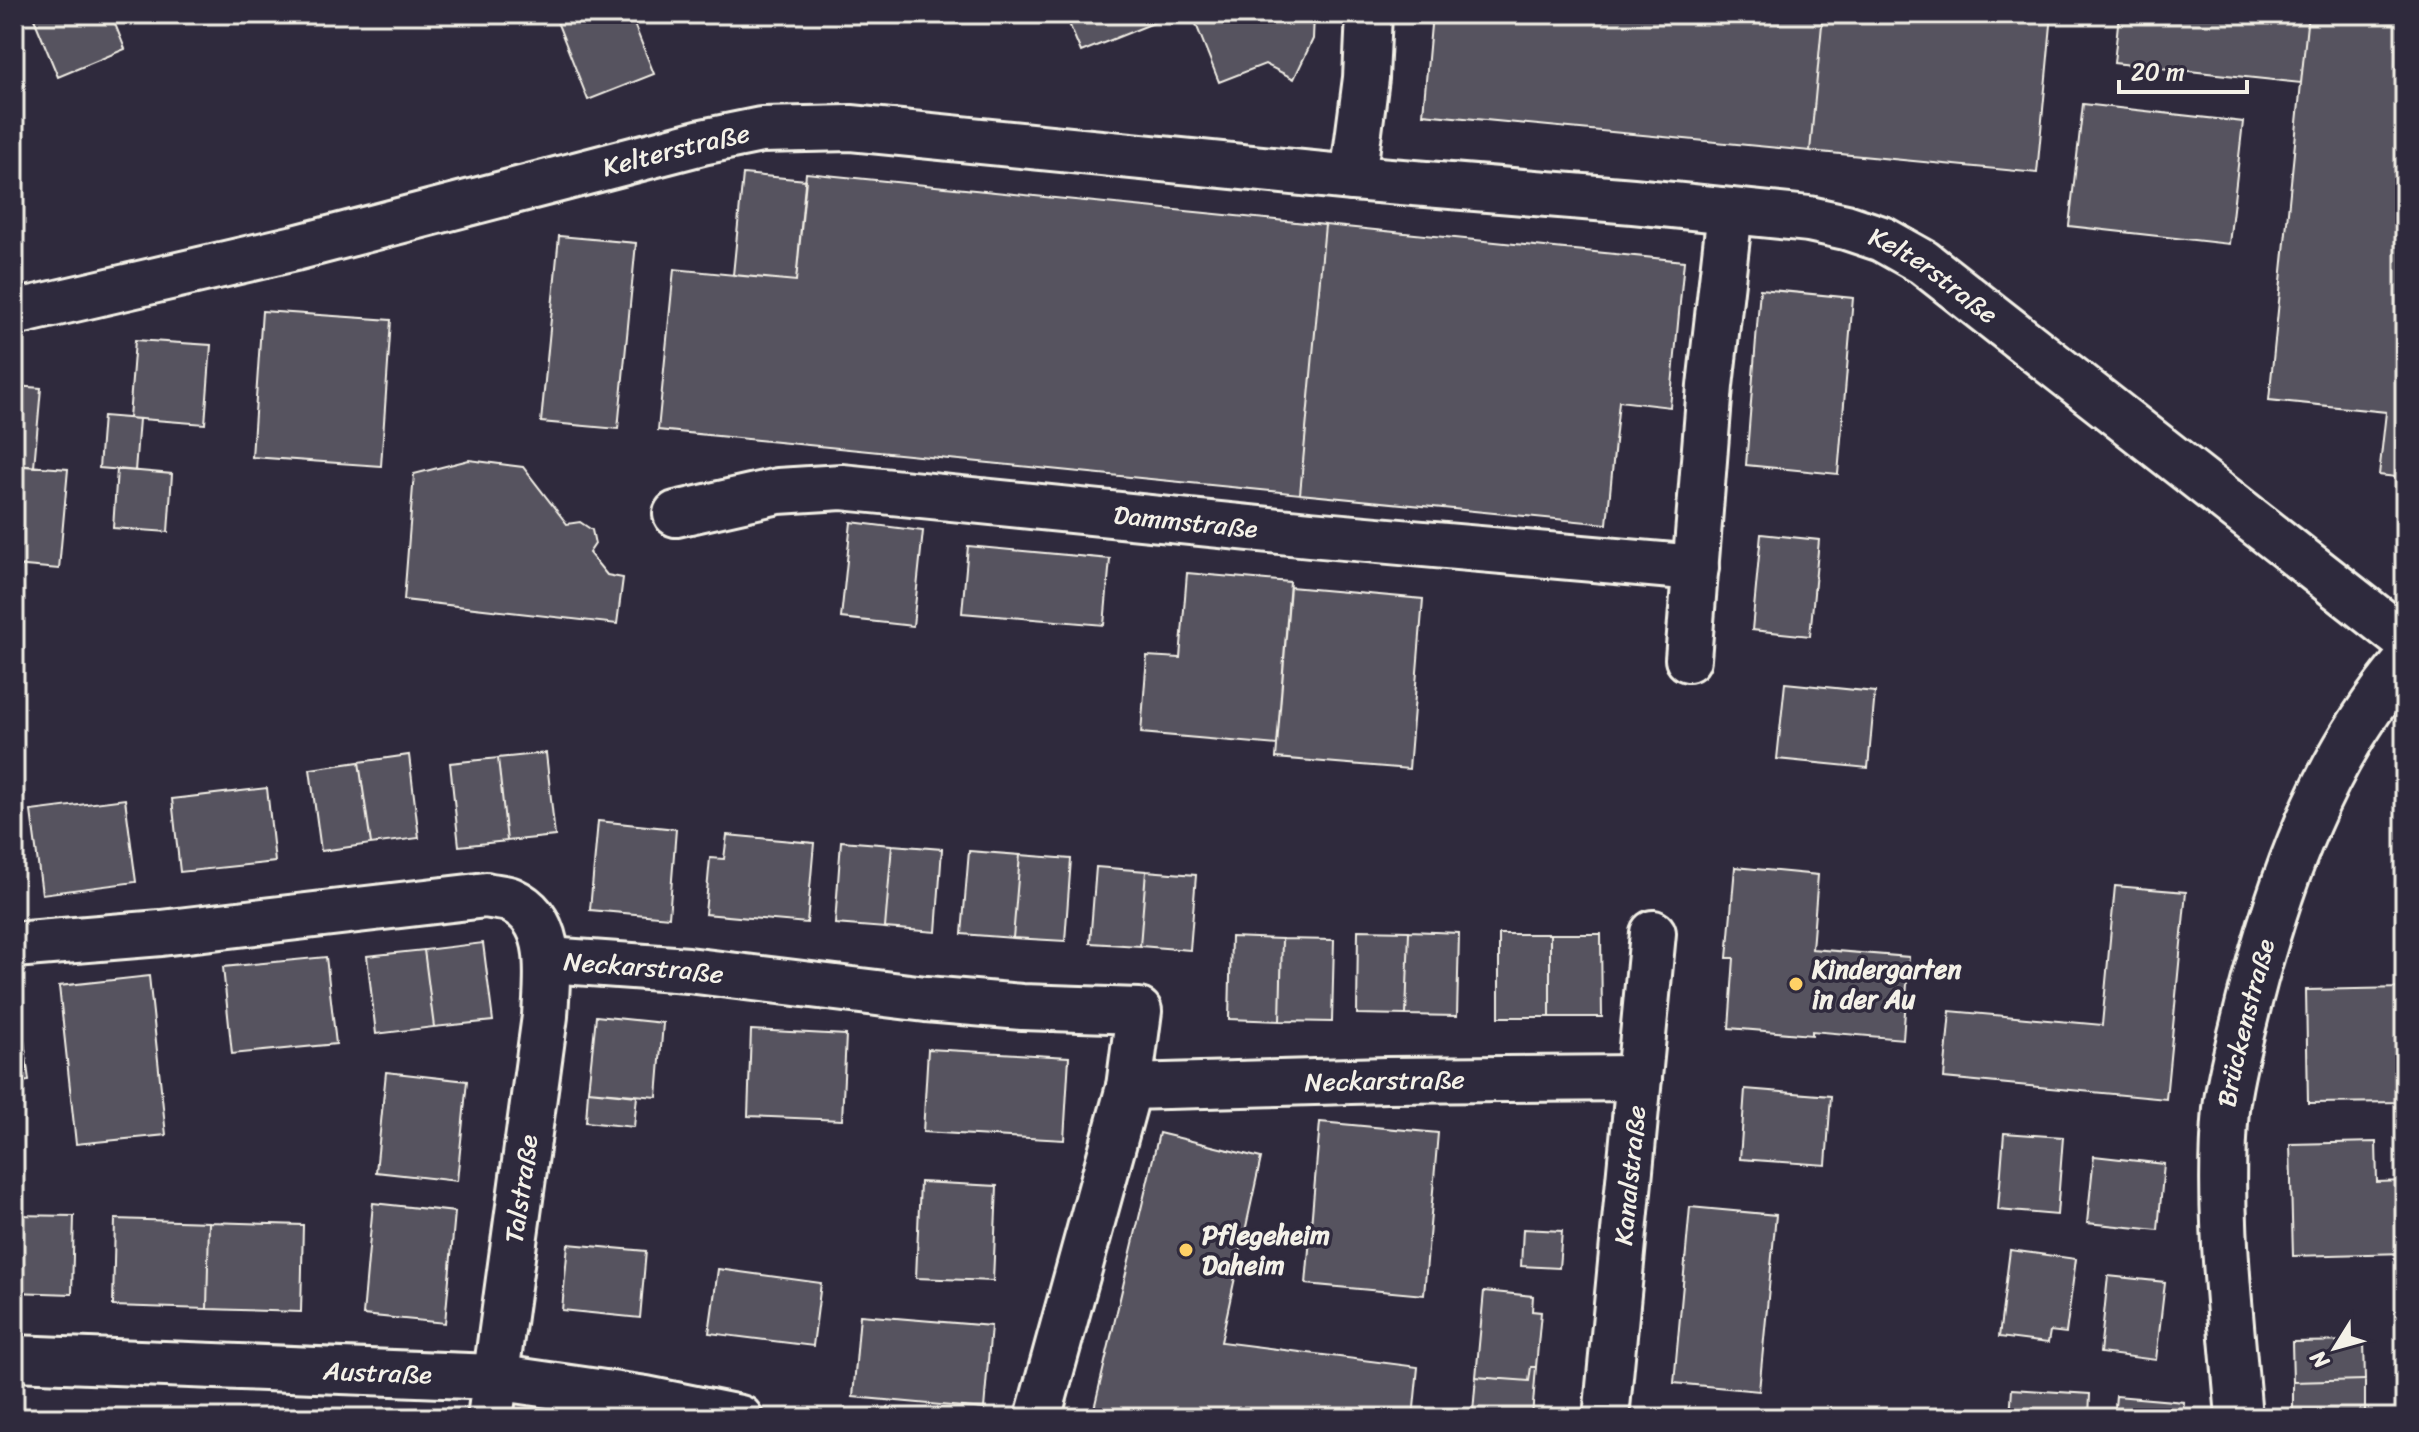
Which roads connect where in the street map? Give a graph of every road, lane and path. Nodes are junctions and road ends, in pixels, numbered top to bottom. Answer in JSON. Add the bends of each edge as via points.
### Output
{"nodes":[{"id":1,"x":1369,"y":14,"type":"edge"},
{"id":2,"x":1353,"y":178,"type":"junction"},
{"id":3,"x":1730,"y":211,"type":"junction"},
{"id":4,"x":14,"y":313,"type":"edge"},
{"id":5,"x":676,"y":514,"type":"dead end"},
{"id":6,"x":1696,"y":568,"type":"junction"},
{"id":7,"x":2405,"y":640,"type":"edge"},
{"id":8,"x":1688,"y":659,"type":"dead end"},
{"id":9,"x":2405,"y":663,"type":"edge"},
{"id":10,"x":1653,"y":933,"type":"dead end"},
{"id":11,"x":14,"y":945,"type":"edge"},
{"id":12,"x":548,"y":960,"type":"junction"},
{"id":13,"x":1639,"y":1078,"type":"junction"},
{"id":14,"x":1129,"y":1087,"type":"junction"},
{"id":15,"x":14,"y":1358,"type":"edge"},
{"id":16,"x":492,"y":1398,"type":"edge"},
{"id":17,"x":740,"y":1418,"type":"edge"},
{"id":18,"x":1038,"y":1418,"type":"edge"},
{"id":19,"x":1606,"y":1418,"type":"edge"},
{"id":20,"x":2239,"y":1418,"type":"edge"}],
"edges":[{"from":1,"to":2,"type":"street"},
{"from":2,"to":3,"type":"street","name":"Kelterstraße"},
{"from":2,"to":4,"type":"street","name":"Kelterstraße","via":[[878,130],[761,130]]},
{"from":3,"to":6,"type":"street"},
{"from":3,"to":7,"type":"street","name":"Kelterstraße","via":[[1846,227],[1923,262]]},
{"from":5,"to":6,"type":"street","name":"Dammstraße","via":[[778,491],[842,487]]},
{"from":6,"to":8,"type":"street"},
{"from":9,"to":20,"type":"street","name":"Brückenstraße","via":[[2365,712],[2306,826],[2268,933],[2239,1045],[2227,1106],[2224,1215]]},
{"from":10,"to":13,"type":"street","name":"Kanalstraße"},
{"from":11,"to":12,"type":"street","name":"Neckarstraße","via":[[486,895],[511,900],[531,914]]},
{"from":12,"to":14,"type":"street","name":"Neckarstraße","via":[[674,968],[967,1003],[1139,1011]]},
{"from":12,"to":16,"type":"street","name":"Talstraße","via":[[538,1070]]},
{"from":13,"to":14,"type":"street","name":"Neckarstraße"},
{"from":13,"to":19,"type":"street","name":"Kanalstraße"},
{"from":14,"to":18,"type":"street","name":"Neckarstraße"},
{"from":15,"to":16,"type":"street","name":"Austraße"},
{"from":16,"to":17,"type":"street","name":"Austraße","via":[[630,1397]]}]}
